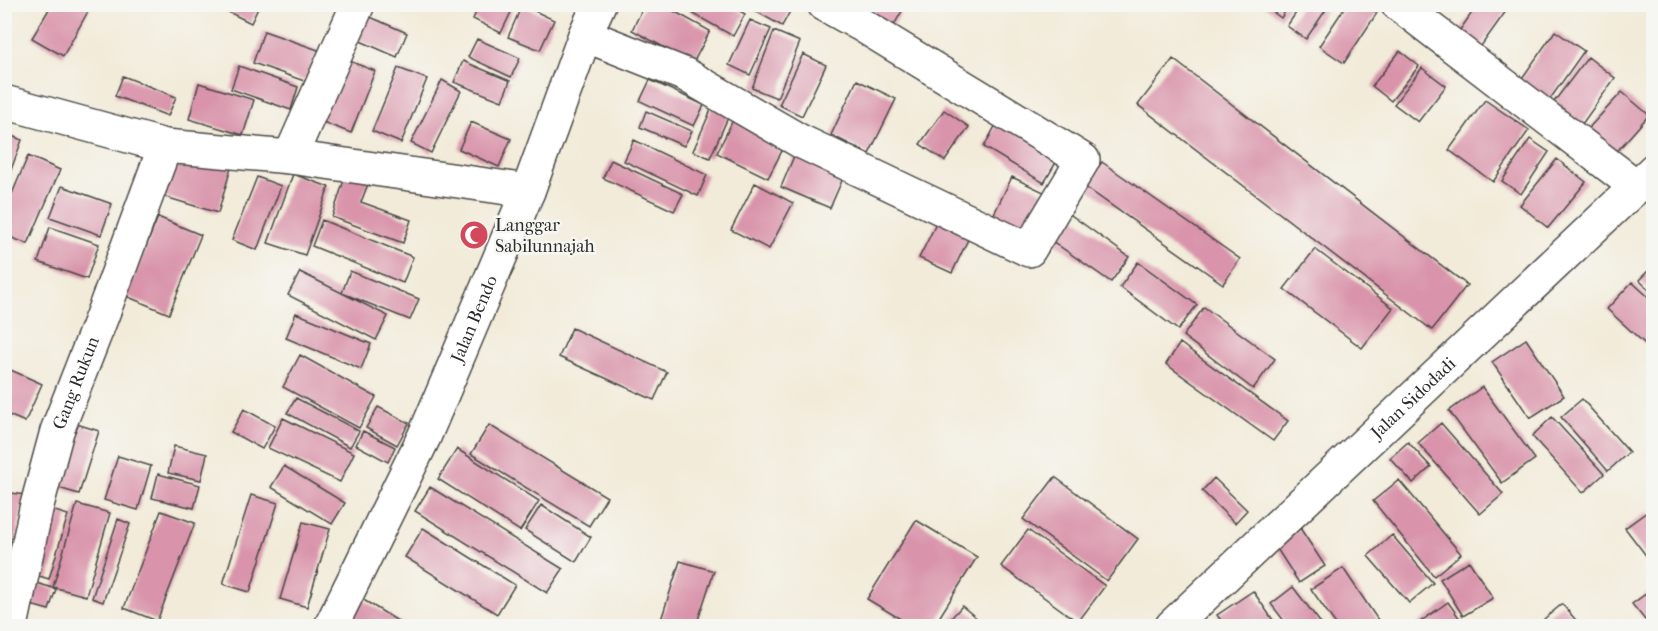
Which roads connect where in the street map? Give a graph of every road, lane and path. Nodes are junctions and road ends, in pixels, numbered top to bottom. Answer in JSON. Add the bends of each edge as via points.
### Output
{"nodes":[{"id":1,"x":358,"y":4,"type":"edge"},
{"id":2,"x":599,"y":4,"type":"edge"},
{"id":3,"x":824,"y":4,"type":"edge"},
{"id":4,"x":1398,"y":4,"type":"edge"},
{"id":5,"x":585,"y":35,"type":"junction"},
{"id":6,"x":4,"y":102,"type":"edge"},
{"id":7,"x":165,"y":146,"type":"junction"},
{"id":8,"x":290,"y":157,"type":"junction"},
{"id":9,"x":1645,"y":178,"type":"edge"},
{"id":10,"x":528,"y":191,"type":"junction"},
{"id":11,"x":10,"y":627,"type":"edge"},
{"id":12,"x":331,"y":627,"type":"edge"},
{"id":13,"x":1172,"y":627,"type":"edge"}],
"edges":[{"from":1,"to":8,"type":"street"},
{"from":2,"to":5,"type":"street","name":"Jalan Bendo"},
{"from":3,"to":5,"type":"street","via":[[1083,160],[1029,250],[800,141],[686,75]]},
{"from":4,"to":9,"type":"street"},
{"from":5,"to":10,"type":"street","name":"Jalan Bendo"},
{"from":6,"to":7,"type":"street"},
{"from":7,"to":8,"type":"street"},
{"from":7,"to":11,"type":"street","name":"Gang Rukun","via":[[57,431]]},
{"from":8,"to":10,"type":"street"},
{"from":9,"to":13,"type":"street","name":"Jalan Sidodadi"},
{"from":10,"to":12,"type":"street","name":"Jalan Bendo","via":[[424,437]]}]}
